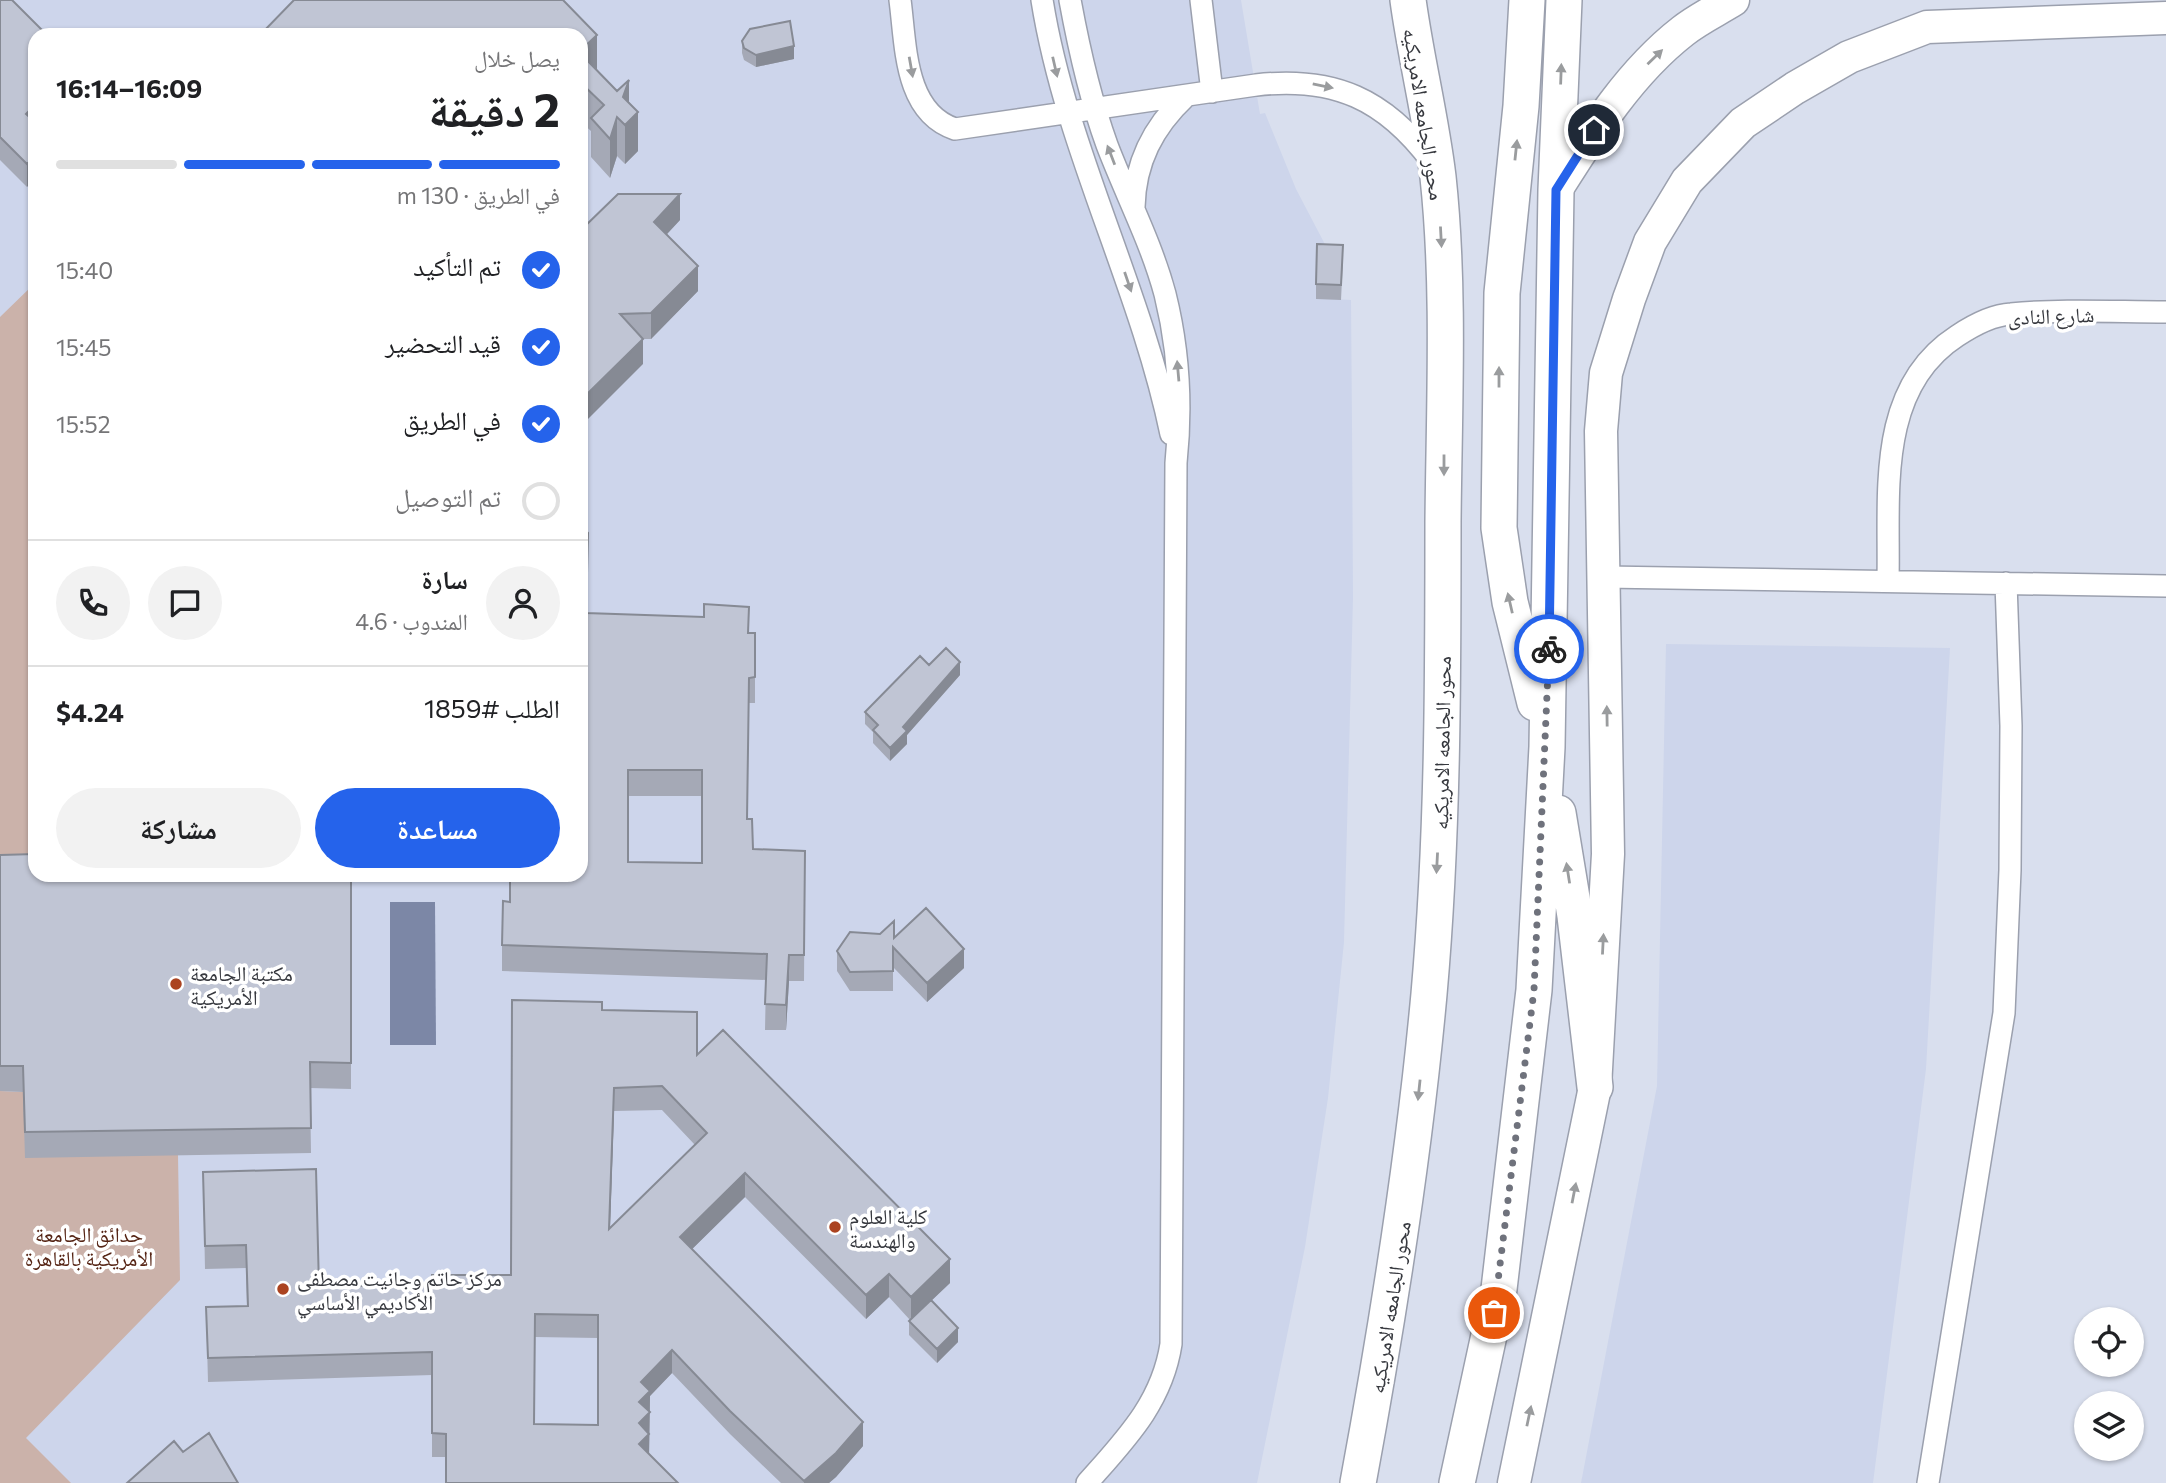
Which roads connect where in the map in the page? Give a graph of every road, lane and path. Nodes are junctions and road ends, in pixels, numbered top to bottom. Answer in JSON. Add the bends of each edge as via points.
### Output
{"nodes":[{"id":1,"x":900,"y":0,"type":"edge"},
{"id":2,"x":1042,"y":0,"type":"edge"},
{"id":3,"x":1070,"y":0,"type":"edge"},
{"id":4,"x":1200,"y":0,"type":"edge"},
{"id":5,"x":1408,"y":0,"type":"edge"},
{"id":6,"x":1527,"y":0,"type":"edge"},
{"id":7,"x":1564,"y":0,"type":"edge"},
{"id":8,"x":1733,"y":0,"type":"edge"},
{"id":9,"x":2165,"y":0,"type":"edge"},
{"id":10,"x":2166,"y":18,"type":"edge"},
{"id":11,"x":1212,"y":92,"type":"junction"},
{"id":12,"x":1186,"y":96,"type":"junction"},
{"id":13,"x":1096,"y":110,"type":"junction"},
{"id":14,"x":1068,"y":114,"type":"junction"},
{"id":15,"x":1436,"y":168,"type":"junction"},
{"id":16,"x":1556,"y":190,"type":"junction"},
{"id":17,"x":1134,"y":209,"type":"junction"},
{"id":18,"x":2166,"y":312,"type":"edge"},
{"id":19,"x":1176,"y":463,"type":"junction"},
{"id":20,"x":1605,"y":577,"type":"junction"},
{"id":21,"x":1888,"y":580,"type":"junction"},
{"id":22,"x":2006,"y":583,"type":"junction"},
{"id":23,"x":2166,"y":586,"type":"edge"},
{"id":24,"x":1547,"y":747,"type":"junction"},
{"id":25,"x":1595,"y":1087,"type":"junction"},
{"id":26,"x":1087,"y":1483,"type":"edge"},
{"id":27,"x":1358,"y":1483,"type":"edge"},
{"id":28,"x":1457,"y":1483,"type":"edge"},
{"id":29,"x":1514,"y":1483,"type":"edge"},
{"id":30,"x":1928,"y":1483,"type":"edge"}],
"edges":[{"from":1,"to":14,"type":"street","one_way":true,"via":[[915,92],[935,120],[966,130]]},
{"from":2,"to":14,"type":"street","one_way":true},
{"from":3,"to":13,"type":"street"},
{"from":4,"to":11,"type":"street"},
{"from":5,"to":15,"type":"main road","name":"محور الجامعه الامريكيه"},
{"from":24,"to":6,"type":"main road","one_way":true,"via":[[1510,602],[1499,528],[1502,293]]},
{"from":16,"to":7,"type":"main road","one_way":true},
{"from":16,"to":8,"type":"street","one_way":true,"via":[[1636,75],[1683,30]]},
{"from":9,"to":10,"type":"street"},
{"from":10,"to":20,"type":"street","via":[[1927,27],[1849,57],[1743,123],[1687,181],[1650,242],[1629,299],[1605,385],[1601,431]]},
{"from":11,"to":12,"type":"street"},
{"from":11,"to":15,"type":"street","one_way":true,"via":[[1304,82],[1350,93],[1390,116]]},
{"from":12,"to":13,"type":"street"},
{"from":12,"to":17,"type":"street","via":[[1170,110],[1146,146]]},
{"from":13,"to":14,"type":"street"},
{"from":17,"to":13,"type":"street","one_way":true},
{"from":14,"to":19,"type":"street","one_way":true,"via":[[1145,334]]},
{"from":15,"to":27,"type":"main road","name":"محور الجامعه الامريكيه","one_way":true,"via":[[1443,282],[1443,668],[1429,991],[1412,1159]]},
{"from":16,"to":24,"type":"main road"},
{"from":19,"to":17,"type":"street","one_way":true,"via":[[1180,395],[1172,327],[1155,261]]},
{"from":18,"to":21,"type":"street","name":"شارع النادى","via":[[2008,314],[1972,326],[1941,346],[1916,374],[1899,408],[1891,445]]},
{"from":19,"to":26,"type":"street","via":[[1171,1344],[1148,1411]]},
{"from":20,"to":21,"type":"street"},
{"from":25,"to":20,"type":"street","one_way":true,"via":[[1608,854]]},
{"from":21,"to":22,"type":"street"},
{"from":22,"to":23,"type":"street"},
{"from":22,"to":30,"type":"street","via":[[2011,779],[2004,1013]]},
{"from":25,"to":24,"type":"main road","one_way":true},
{"from":24,"to":28,"type":"main road","via":[[1534,990],[1502,1262]]},
{"from":29,"to":25,"type":"street","one_way":true}]}
